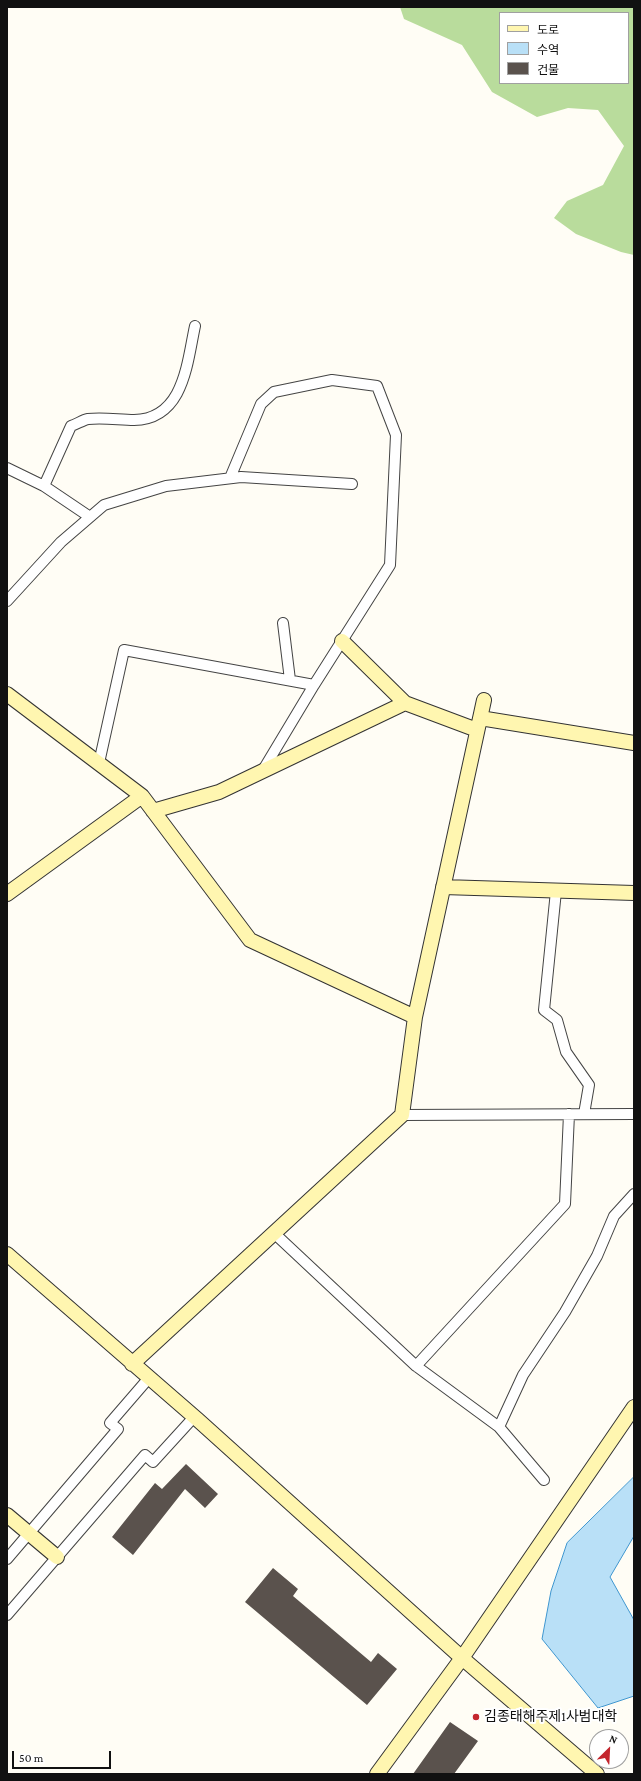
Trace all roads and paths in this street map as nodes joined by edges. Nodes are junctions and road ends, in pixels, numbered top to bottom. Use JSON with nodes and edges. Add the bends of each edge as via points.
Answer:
{"nodes":[{"id":1,"x":195,"y":326,"type":"dead end"},
{"id":2,"x":7,"y":468,"type":"edge"},
{"id":3,"x":230,"y":478,"type":"junction"},
{"id":4,"x":352,"y":484,"type":"dead end"},
{"id":5,"x":44,"y":486,"type":"junction"},
{"id":6,"x":90,"y":517,"type":"junction"},
{"id":7,"x":7,"y":601,"type":"edge"},
{"id":8,"x":283,"y":623,"type":"dead end"},
{"id":9,"x":342,"y":641,"type":"junction"},
{"id":10,"x":290,"y":680,"type":"junction"},
{"id":11,"x":314,"y":685,"type":"junction"},
{"id":12,"x":7,"y":694,"type":"edge"},
{"id":13,"x":484,"y":700,"type":"dead end"},
{"id":14,"x":405,"y":703,"type":"junction"},
{"id":15,"x":478,"y":724,"type":"junction"},
{"id":16,"x":634,"y":744,"type":"edge"},
{"id":17,"x":99,"y":764,"type":"junction"},
{"id":18,"x":263,"y":770,"type":"junction"},
{"id":19,"x":142,"y":796,"type":"junction"},
{"id":20,"x":153,"y":811,"type":"junction"},
{"id":21,"x":443,"y":887,"type":"junction"},
{"id":22,"x":556,"y":891,"type":"junction"},
{"id":23,"x":7,"y":894,"type":"edge"},
{"id":24,"x":634,"y":894,"type":"edge"},
{"id":25,"x":415,"y":1017,"type":"junction"},
{"id":26,"x":569,"y":1114,"type":"junction"},
{"id":27,"x":584,"y":1114,"type":"junction"},
{"id":28,"x":634,"y":1114,"type":"edge"},
{"id":29,"x":402,"y":1115,"type":"junction"},
{"id":30,"x":634,"y":1194,"type":"edge"},
{"id":31,"x":274,"y":1233,"type":"junction"},
{"id":32,"x":7,"y":1254,"type":"edge"},
{"id":33,"x":132,"y":1364,"type":"junction"},
{"id":34,"x":416,"y":1366,"type":"junction"},
{"id":35,"x":148,"y":1378,"type":"junction"},
{"id":36,"x":634,"y":1407,"type":"edge"},
{"id":37,"x":194,"y":1417,"type":"junction"},
{"id":38,"x":499,"y":1427,"type":"junction"},
{"id":39,"x":544,"y":1480,"type":"dead end"},
{"id":40,"x":7,"y":1515,"type":"edge"},
{"id":41,"x":30,"y":1533,"type":"junction"},
{"id":42,"x":57,"y":1557,"type":"junction"},
{"id":43,"x":7,"y":1559,"type":"edge"},
{"id":44,"x":7,"y":1614,"type":"edge"},
{"id":45,"x":462,"y":1658,"type":"junction"},
{"id":46,"x":376,"y":1774,"type":"edge"},
{"id":47,"x":597,"y":1774,"type":"edge"}],
"edges":[{"from":1,"to":5,"type":"street","via":[[183,381],[175,399],[159,413],[137,420],[88,419],[71,426]]},
{"from":2,"to":5,"type":"street"},
{"from":3,"to":4,"type":"street"},
{"from":3,"to":6,"type":"street","via":[[166,486],[104,505]]},
{"from":3,"to":9,"type":"street","via":[[261,404],[274,392],[332,380],[377,386],[396,435],[390,565]]},
{"from":5,"to":6,"type":"street"},
{"from":6,"to":7,"type":"street","via":[[61,542]]},
{"from":8,"to":10,"type":"street"},
{"from":9,"to":11,"type":"street"},
{"from":9,"to":14,"type":"street"},
{"from":10,"to":11,"type":"street"},
{"from":10,"to":17,"type":"street","via":[[124,650]]},
{"from":11,"to":18,"type":"street"},
{"from":12,"to":17,"type":"street"},
{"from":13,"to":15,"type":"street"},
{"from":14,"to":15,"type":"street"},
{"from":14,"to":18,"type":"street"},
{"from":15,"to":16,"type":"street"},
{"from":15,"to":21,"type":"street"},
{"from":17,"to":19,"type":"street"},
{"from":18,"to":20,"type":"street","via":[[219,792]]},
{"from":19,"to":20,"type":"street"},
{"from":19,"to":23,"type":"street"},
{"from":20,"to":25,"type":"street","via":[[250,940]]},
{"from":21,"to":22,"type":"street"},
{"from":21,"to":25,"type":"street"},
{"from":22,"to":24,"type":"street"},
{"from":22,"to":27,"type":"street","via":[[544,1010],[557,1020],[566,1052],[589,1085]]},
{"from":25,"to":29,"type":"street"},
{"from":26,"to":27,"type":"street"},
{"from":26,"to":29,"type":"street"},
{"from":26,"to":34,"type":"street","via":[[566,1204]]},
{"from":27,"to":28,"type":"street"},
{"from":29,"to":31,"type":"street"},
{"from":30,"to":38,"type":"street","via":[[614,1216],[597,1256],[565,1312],[523,1375]]},
{"from":31,"to":33,"type":"street"},
{"from":31,"to":34,"type":"street"},
{"from":32,"to":33,"type":"street"},
{"from":33,"to":35,"type":"street"},
{"from":34,"to":38,"type":"street"},
{"from":35,"to":37,"type":"street"},
{"from":35,"to":41,"type":"street","via":[[110,1423],[118,1429]]},
{"from":36,"to":45,"type":"street"},
{"from":37,"to":42,"type":"street","via":[[153,1462],[145,1455]]},
{"from":37,"to":45,"type":"street"},
{"from":38,"to":39,"type":"street"},
{"from":40,"to":41,"type":"street"},
{"from":41,"to":42,"type":"street"},
{"from":41,"to":43,"type":"street"},
{"from":42,"to":44,"type":"street"},
{"from":45,"to":46,"type":"street"},
{"from":45,"to":47,"type":"street"}]}
